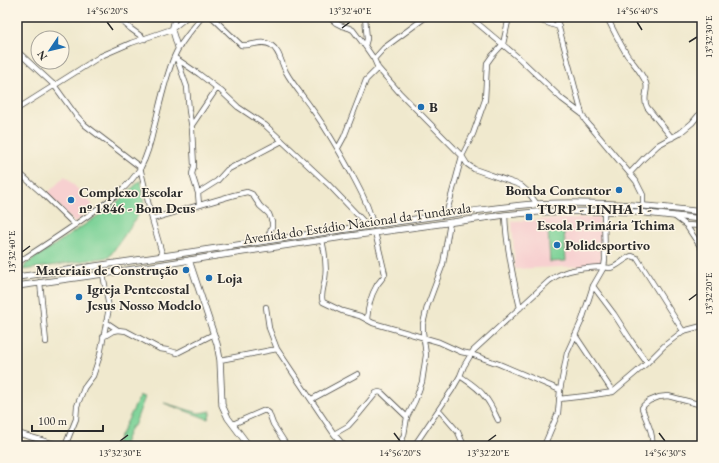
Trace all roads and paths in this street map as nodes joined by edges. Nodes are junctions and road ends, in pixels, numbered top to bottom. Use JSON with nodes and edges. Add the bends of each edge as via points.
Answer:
{"nodes":[{"id":1,"x":117,"y":17,"type":"edge"},
{"id":2,"x":175,"y":17,"type":"edge"},
{"id":3,"x":187,"y":17,"type":"edge"},
{"id":4,"x":202,"y":17,"type":"edge"},
{"id":5,"x":212,"y":17,"type":"edge"},
{"id":6,"x":329,"y":17,"type":"edge"},
{"id":7,"x":365,"y":17,"type":"edge"},
{"id":8,"x":426,"y":17,"type":"edge"},
{"id":9,"x":470,"y":17,"type":"edge"},
{"id":10,"x":509,"y":17,"type":"edge"},
{"id":11,"x":530,"y":17,"type":"edge"},
{"id":12,"x":564,"y":17,"type":"edge"},
{"id":13,"x":606,"y":17,"type":"edge"},
{"id":14,"x":556,"y":19,"type":"edge"},
{"id":15,"x":559,"y":27,"type":"junction"},
{"id":16,"x":172,"y":29,"type":"junction"},
{"id":17,"x":145,"y":39,"type":"junction"},
{"id":18,"x":503,"y":44,"type":"junction"},
{"id":19,"x":365,"y":46,"type":"junction"},
{"id":20,"x":178,"y":49,"type":"junction"},
{"id":21,"x":17,"y":51,"type":"edge"},
{"id":22,"x":175,"y":58,"type":"junction"},
{"id":23,"x":374,"y":59,"type":"junction"},
{"id":24,"x":378,"y":68,"type":"junction"},
{"id":25,"x":54,"y":85,"type":"junction"},
{"id":26,"x":217,"y":88,"type":"junction"},
{"id":27,"x":17,"y":109,"type":"edge"},
{"id":28,"x":702,"y":111,"type":"edge"},
{"id":29,"x":582,"y":114,"type":"junction"},
{"id":30,"x":192,"y":125,"type":"junction"},
{"id":31,"x":672,"y":138,"type":"junction"},
{"id":32,"x":282,"y":141,"type":"junction"},
{"id":33,"x":338,"y":148,"type":"junction"},
{"id":34,"x":462,"y":156,"type":"junction"},
{"id":35,"x":140,"y":167,"type":"junction"},
{"id":36,"x":17,"y":171,"type":"edge"},
{"id":37,"x":630,"y":173,"type":"junction"},
{"id":38,"x":198,"y":193,"type":"junction"},
{"id":39,"x":536,"y":204,"type":"junction"},
{"id":40,"x":199,"y":205,"type":"junction"},
{"id":41,"x":644,"y":206,"type":"junction"},
{"id":42,"x":604,"y":211,"type":"junction"},
{"id":43,"x":702,"y":212,"type":"edge"},
{"id":44,"x":446,"y":214,"type":"junction"},
{"id":45,"x":505,"y":215,"type":"junction"},
{"id":46,"x":674,"y":216,"type":"junction"},
{"id":47,"x":152,"y":219,"type":"junction"},
{"id":48,"x":702,"y":219,"type":"edge"},
{"id":49,"x":450,"y":222,"type":"junction"},
{"id":50,"x":75,"y":225,"type":"junction"},
{"id":51,"x":686,"y":225,"type":"junction"},
{"id":52,"x":371,"y":226,"type":"junction"},
{"id":53,"x":702,"y":226,"type":"edge"},
{"id":54,"x":375,"y":232,"type":"junction"},
{"id":55,"x":322,"y":240,"type":"junction"},
{"id":56,"x":266,"y":241,"type":"junction"},
{"id":57,"x":702,"y":249,"type":"edge"},
{"id":58,"x":163,"y":257,"type":"junction"},
{"id":59,"x":189,"y":260,"type":"junction"},
{"id":60,"x":17,"y":263,"type":"edge"},
{"id":61,"x":604,"y":267,"type":"junction"},
{"id":62,"x":103,"y":274,"type":"junction"},
{"id":63,"x":17,"y":277,"type":"edge"},
{"id":64,"x":40,"y":282,"type":"junction"},
{"id":65,"x":17,"y":286,"type":"edge"},
{"id":66,"x":593,"y":286,"type":"junction"},
{"id":67,"x":266,"y":307,"type":"dead end"},
{"id":68,"x":520,"y":308,"type":"junction"},
{"id":69,"x":367,"y":319,"type":"junction"},
{"id":70,"x":106,"y":322,"type":"junction"},
{"id":71,"x":702,"y":326,"type":"edge"},
{"id":72,"x":118,"y":330,"type":"junction"},
{"id":73,"x":683,"y":331,"type":"junction"},
{"id":74,"x":214,"y":334,"type":"junction"},
{"id":75,"x":575,"y":335,"type":"junction"},
{"id":76,"x":103,"y":337,"type":"junction"},
{"id":77,"x":424,"y":338,"type":"junction"},
{"id":78,"x":46,"y":342,"type":"dead end"},
{"id":79,"x":277,"y":349,"type":"junction"},
{"id":80,"x":471,"y":354,"type":"junction"},
{"id":81,"x":220,"y":360,"type":"junction"},
{"id":82,"x":647,"y":363,"type":"junction"},
{"id":83,"x":358,"y":374,"type":"dead end"},
{"id":84,"x":460,"y":376,"type":"junction"},
{"id":85,"x":560,"y":390,"type":"junction"},
{"id":86,"x":613,"y":392,"type":"junction"},
{"id":87,"x":312,"y":399,"type":"junction"},
{"id":88,"x":559,"y":399,"type":"junction"},
{"id":89,"x":702,"y":405,"type":"edge"},
{"id":90,"x":439,"y":410,"type":"junction"},
{"id":91,"x":407,"y":417,"type":"junction"},
{"id":92,"x":498,"y":420,"type":"dead end"},
{"id":93,"x":233,"y":424,"type":"junction"},
{"id":94,"x":17,"y":433,"type":"edge"},
{"id":95,"x":334,"y":434,"type":"junction"},
{"id":96,"x":339,"y":440,"type":"junction"},
{"id":97,"x":61,"y":446,"type":"edge"},
{"id":98,"x":65,"y":446,"type":"edge"},
{"id":99,"x":249,"y":446,"type":"edge"},
{"id":100,"x":287,"y":446,"type":"edge"},
{"id":101,"x":334,"y":446,"type":"edge"},
{"id":102,"x":344,"y":446,"type":"edge"},
{"id":103,"x":399,"y":446,"type":"edge"},
{"id":104,"x":414,"y":446,"type":"edge"},
{"id":105,"x":464,"y":446,"type":"edge"},
{"id":106,"x":544,"y":446,"type":"edge"},
{"id":107,"x":652,"y":446,"type":"edge"}],
"edges":[{"from":1,"to":17,"type":"street"},
{"from":2,"to":16,"type":"street"},
{"from":3,"to":16,"type":"street"},
{"from":4,"to":20,"type":"street"},
{"from":5,"to":33,"type":"street","via":[[241,45],[271,44],[280,55],[285,71]]},
{"from":6,"to":19,"type":"street","via":[[353,30]]},
{"from":7,"to":19,"type":"street"},
{"from":8,"to":23,"type":"street","via":[[384,48]]},
{"from":9,"to":18,"type":"street"},
{"from":10,"to":18,"type":"street"},
{"from":11,"to":15,"type":"street"},
{"from":12,"to":14,"type":"street"},
{"from":13,"to":31,"type":"street","via":[[646,84],[647,107]]},
{"from":14,"to":15,"type":"street"},
{"from":15,"to":29,"type":"street"},
{"from":16,"to":17,"type":"street"},
{"from":16,"to":20,"type":"street"},
{"from":17,"to":25,"type":"street","via":[[101,56]]},
{"from":18,"to":29,"type":"street","via":[[562,99]]},
{"from":18,"to":34,"type":"street","via":[[487,63],[485,100]]},
{"from":19,"to":23,"type":"street"},
{"from":20,"to":22,"type":"street"},
{"from":21,"to":25,"type":"street"},
{"from":22,"to":26,"type":"street"},
{"from":22,"to":30,"type":"street","via":[[187,87]]},
{"from":22,"to":35,"type":"street","via":[[168,74],[148,152]]},
{"from":23,"to":24,"type":"street"},
{"from":24,"to":33,"type":"street","via":[[366,80]]},
{"from":24,"to":34,"type":"street"},
{"from":25,"to":27,"type":"street"},
{"from":25,"to":35,"type":"street","via":[[85,125]]},
{"from":26,"to":30,"type":"street"},
{"from":26,"to":32,"type":"street"},
{"from":28,"to":31,"type":"street","via":[[692,123]]},
{"from":29,"to":37,"type":"street"},
{"from":30,"to":38,"type":"street","via":[[192,174]]},
{"from":31,"to":37,"type":"street","via":[[658,145]]},
{"from":32,"to":38,"type":"street","via":[[227,170],[217,181]]},
{"from":32,"to":52,"type":"street"},
{"from":33,"to":52,"type":"street","via":[[366,201],[371,213]]},
{"from":34,"to":39,"type":"street","via":[[474,169],[520,185]]},
{"from":34,"to":44,"type":"street"},
{"from":35,"to":47,"type":"street"},
{"from":35,"to":50,"type":"street","via":[[121,191]]},
{"from":36,"to":50,"type":"street"},
{"from":37,"to":41,"type":"street","via":[[640,188]]},
{"from":38,"to":40,"type":"street"},
{"from":39,"to":41,"type":"street","name":"Avenida do Estádio Nacional da Tundavala"},
{"from":39,"to":44,"type":"street","name":"Avenida do Estádio Nacional da Tundavala"},
{"from":40,"to":47,"type":"street"},
{"from":40,"to":56,"type":"street","via":[[248,192],[252,194],[269,214],[272,222]]},
{"from":41,"to":43,"type":"street","name":"Avenida do Estádio Nacional da Tundavala"},
{"from":42,"to":45,"type":"street","name":"Avenida do Estádio Nacional da Tundavala"},
{"from":42,"to":46,"type":"street","name":"Avenida do Estádio Nacional da Tundavala"},
{"from":42,"to":61,"type":"street"},
{"from":44,"to":52,"type":"street","name":"Avenida do Estádio Nacional da Tundavala"},
{"from":45,"to":49,"type":"street","name":"Avenida do Estádio Nacional da Tundavala"},
{"from":45,"to":68,"type":"street","via":[[505,231]]},
{"from":46,"to":48,"type":"street","name":"Avenida do Estádio Nacional da Tundavala"},
{"from":46,"to":51,"type":"street"},
{"from":47,"to":58,"type":"street"},
{"from":49,"to":54,"type":"street","name":"Avenida do Estádio Nacional da Tundavala"},
{"from":49,"to":77,"type":"street","via":[[443,264],[425,313]]},
{"from":50,"to":60,"type":"street"},
{"from":51,"to":53,"type":"street"},
{"from":51,"to":57,"type":"street"},
{"from":52,"to":56,"type":"street","name":"Avenida do Estádio Nacional da Tundavala"},
{"from":54,"to":55,"type":"street","name":"Avenida do Estádio Nacional da Tundavala"},
{"from":54,"to":69,"type":"street","via":[[385,274],[372,294]]},
{"from":55,"to":59,"type":"street","name":"Avenida do Estádio Nacional da Tundavala"},
{"from":55,"to":69,"type":"street","via":[[326,267],[322,300],[342,311]]},
{"from":56,"to":58,"type":"street","name":"Avenida do Estádio Nacional da Tundavala"},
{"from":58,"to":63,"type":"street","name":"Avenida do Estádio Nacional da Tundavala"},
{"from":59,"to":62,"type":"street","name":"Avenida do Estádio Nacional da Tundavala"},
{"from":59,"to":74,"type":"street"},
{"from":61,"to":66,"type":"street"},
{"from":61,"to":68,"type":"street","via":[[575,269],[563,273],[549,281]]},
{"from":61,"to":73,"type":"street","via":[[618,265],[627,257],[637,258]]},
{"from":62,"to":64,"type":"street","name":"Avenida do Estádio Nacional da Tundavala"},
{"from":62,"to":70,"type":"street","via":[[108,302]]},
{"from":64,"to":65,"type":"street","name":"Avenida do Estádio Nacional da Tundavala"},
{"from":64,"to":78,"type":"street"},
{"from":66,"to":75,"type":"street"},
{"from":66,"to":82,"type":"street"},
{"from":67,"to":79,"type":"street","via":[[269,328]]},
{"from":68,"to":80,"type":"street"},
{"from":69,"to":77,"type":"street"},
{"from":70,"to":72,"type":"street"},
{"from":70,"to":76,"type":"street"},
{"from":71,"to":73,"type":"street"},
{"from":72,"to":74,"type":"street","via":[[126,331],[160,350],[174,353]]},
{"from":72,"to":76,"type":"street"},
{"from":73,"to":82,"type":"street"},
{"from":74,"to":81,"type":"street"},
{"from":75,"to":85,"type":"street","via":[[567,353]]},
{"from":75,"to":86,"type":"street"},
{"from":76,"to":98,"type":"street","via":[[93,376],[84,388],[77,406],[76,419]]},
{"from":77,"to":80,"type":"street"},
{"from":77,"to":91,"type":"street","via":[[426,354],[422,382]]},
{"from":79,"to":81,"type":"street"},
{"from":79,"to":87,"type":"street"},
{"from":80,"to":84,"type":"street"},
{"from":80,"to":85,"type":"street"},
{"from":81,"to":93,"type":"street","via":[[222,405]]},
{"from":82,"to":86,"type":"street"},
{"from":83,"to":87,"type":"street"},
{"from":84,"to":90,"type":"street"},
{"from":84,"to":92,"type":"street","via":[[484,396]]},
{"from":85,"to":88,"type":"street"},
{"from":86,"to":88,"type":"street"},
{"from":87,"to":95,"type":"street"},
{"from":88,"to":106,"type":"street","via":[[558,413]]},
{"from":89,"to":107,"type":"street","via":[[668,396],[659,397],[644,405],[642,408],[651,431]]},
{"from":90,"to":104,"type":"street"},
{"from":90,"to":105,"type":"street","via":[[458,432]]},
{"from":91,"to":95,"type":"street","via":[[379,392],[348,426]]},
{"from":91,"to":103,"type":"street"},
{"from":93,"to":99,"type":"street"},
{"from":93,"to":100,"type":"street","via":[[265,410]]},
{"from":94,"to":97,"type":"street"},
{"from":95,"to":96,"type":"street"},
{"from":96,"to":101,"type":"street"},
{"from":96,"to":102,"type":"street"}]}
